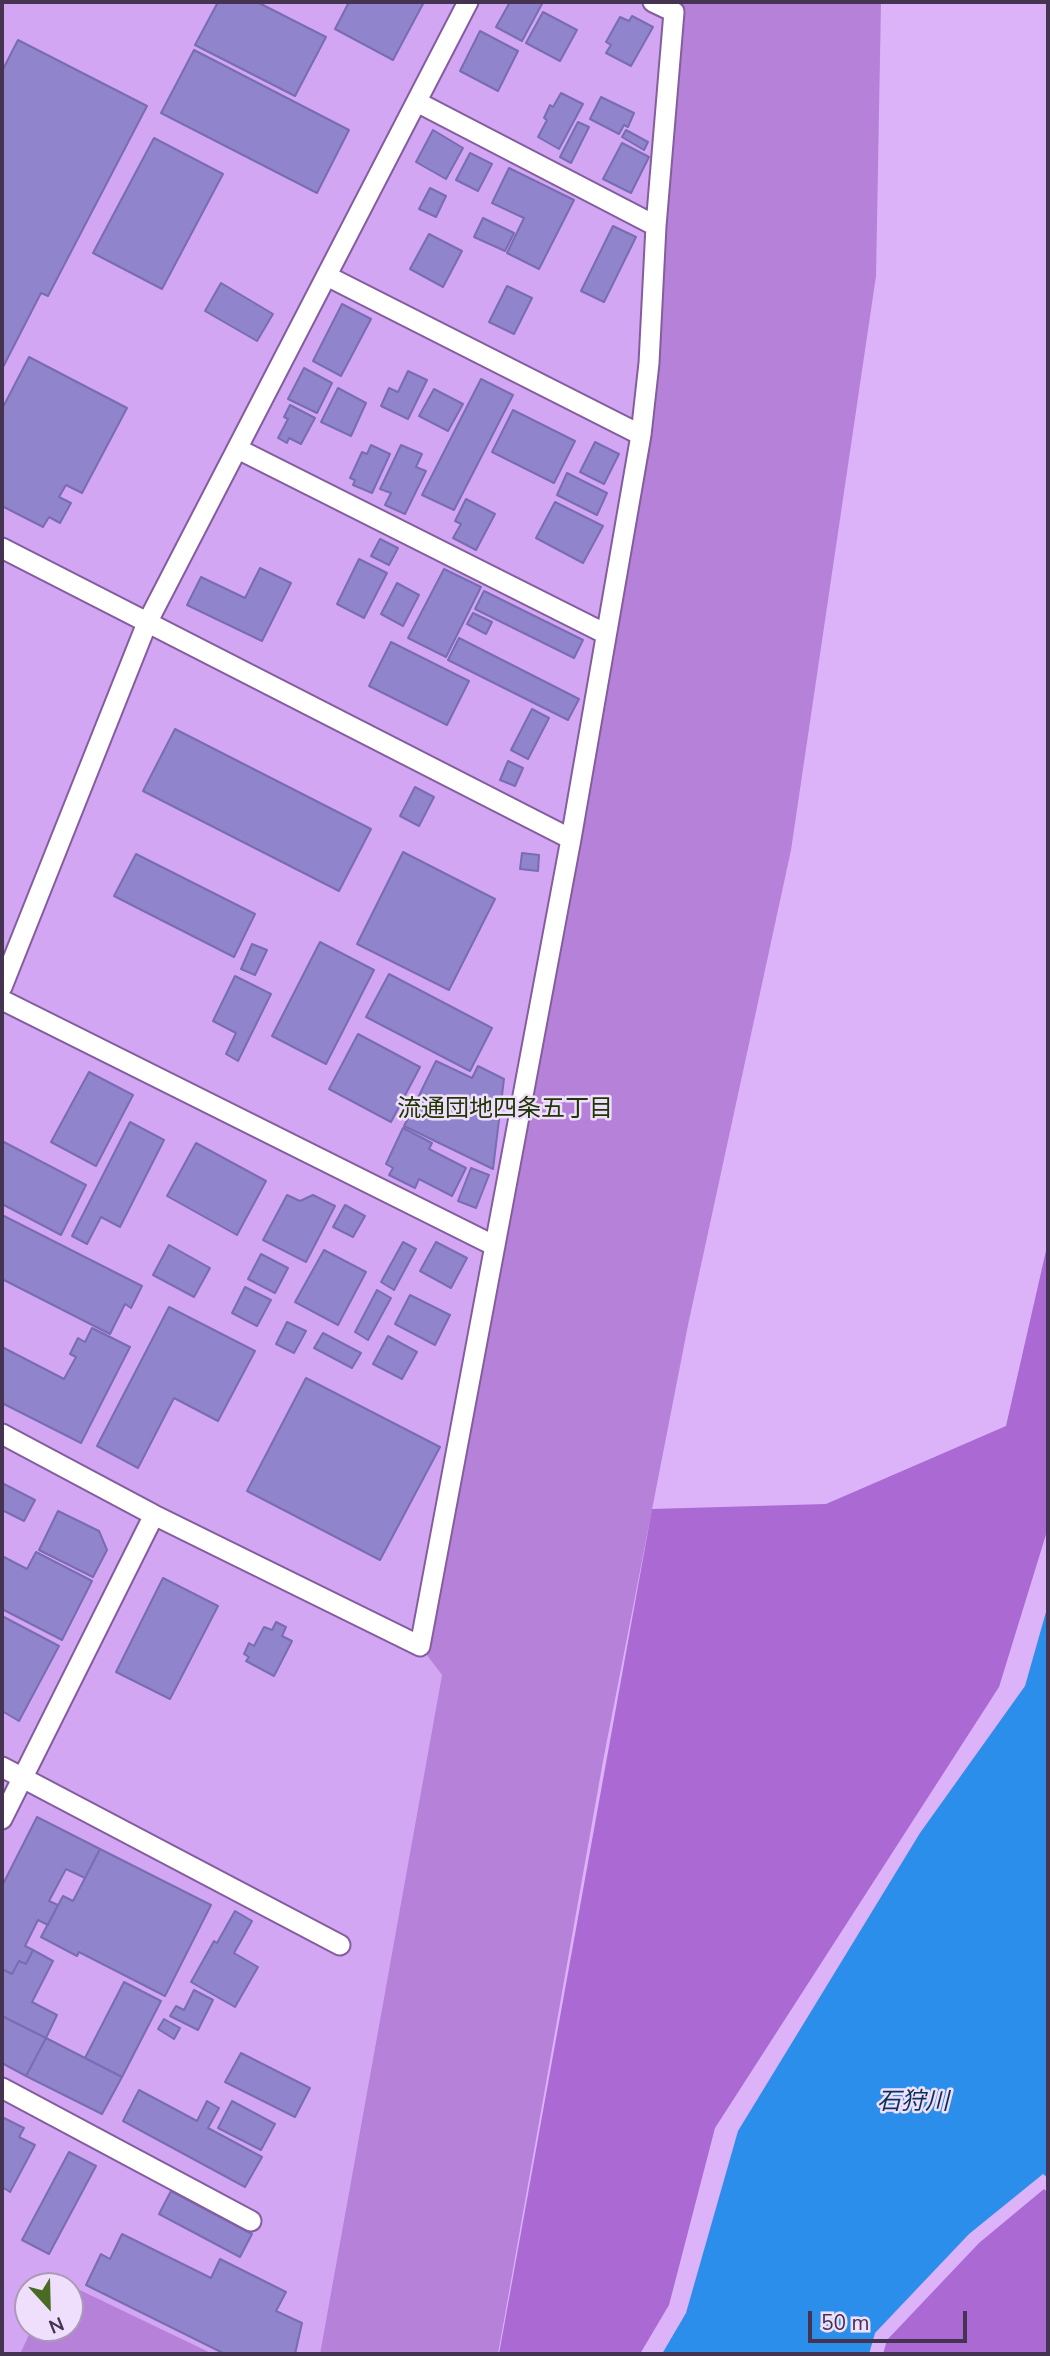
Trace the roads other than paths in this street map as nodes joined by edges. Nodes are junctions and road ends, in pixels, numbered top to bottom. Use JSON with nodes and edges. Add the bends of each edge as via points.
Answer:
{"nodes":[{"id":1,"x":468,"y":2,"type":"edge"},
{"id":2,"x":653,"y":2,"type":"edge"},
{"id":3,"x":417,"y":102,"type":"junction"},
{"id":4,"x":656,"y":226,"type":"junction"},
{"id":5,"x":327,"y":276,"type":"junction"},
{"id":6,"x":641,"y":435,"type":"junction"},
{"id":7,"x":238,"y":449,"type":"junction"},
{"id":8,"x":2,"y":548,"type":"edge"},
{"id":9,"x":147,"y":623,"type":"junction"},
{"id":10,"x":606,"y":634,"type":"junction"},
{"id":11,"x":571,"y":839,"type":"junction"},
{"id":12,"x":2,"y":987,"type":"edge"},
{"id":13,"x":2,"y":1000,"type":"edge"},
{"id":14,"x":495,"y":1245,"type":"junction"},
{"id":15,"x":2,"y":1434,"type":"edge"},
{"id":16,"x":154,"y":1515,"type":"junction"},
{"id":17,"x":2,"y":1767,"type":"edge"},
{"id":18,"x":23,"y":1778,"type":"junction"},
{"id":19,"x":2,"y":1819,"type":"edge"},
{"id":20,"x":340,"y":1944,"type":"dead end"},
{"id":21,"x":2,"y":2088,"type":"edge"},
{"id":22,"x":251,"y":2221,"type":"dead end"}],
"edges":[{"from":1,"to":3,"type":"street"},
{"from":2,"to":4,"type":"street","via":[[674,12]]},
{"from":3,"to":4,"type":"street"},
{"from":3,"to":5,"type":"street"},
{"from":4,"to":6,"type":"street"},
{"from":5,"to":6,"type":"street"},
{"from":5,"to":7,"type":"street"},
{"from":6,"to":10,"type":"street"},
{"from":7,"to":9,"type":"street"},
{"from":7,"to":10,"type":"street"},
{"from":8,"to":9,"type":"street"},
{"from":9,"to":11,"type":"street"},
{"from":9,"to":12,"type":"street"},
{"from":10,"to":11,"type":"street"},
{"from":11,"to":14,"type":"street"},
{"from":13,"to":14,"type":"street"},
{"from":14,"to":16,"type":"street","via":[[420,1646]]},
{"from":15,"to":16,"type":"street"},
{"from":16,"to":18,"type":"street"},
{"from":17,"to":18,"type":"street"},
{"from":18,"to":19,"type":"street"},
{"from":18,"to":20,"type":"street"},
{"from":21,"to":22,"type":"street"}]}
